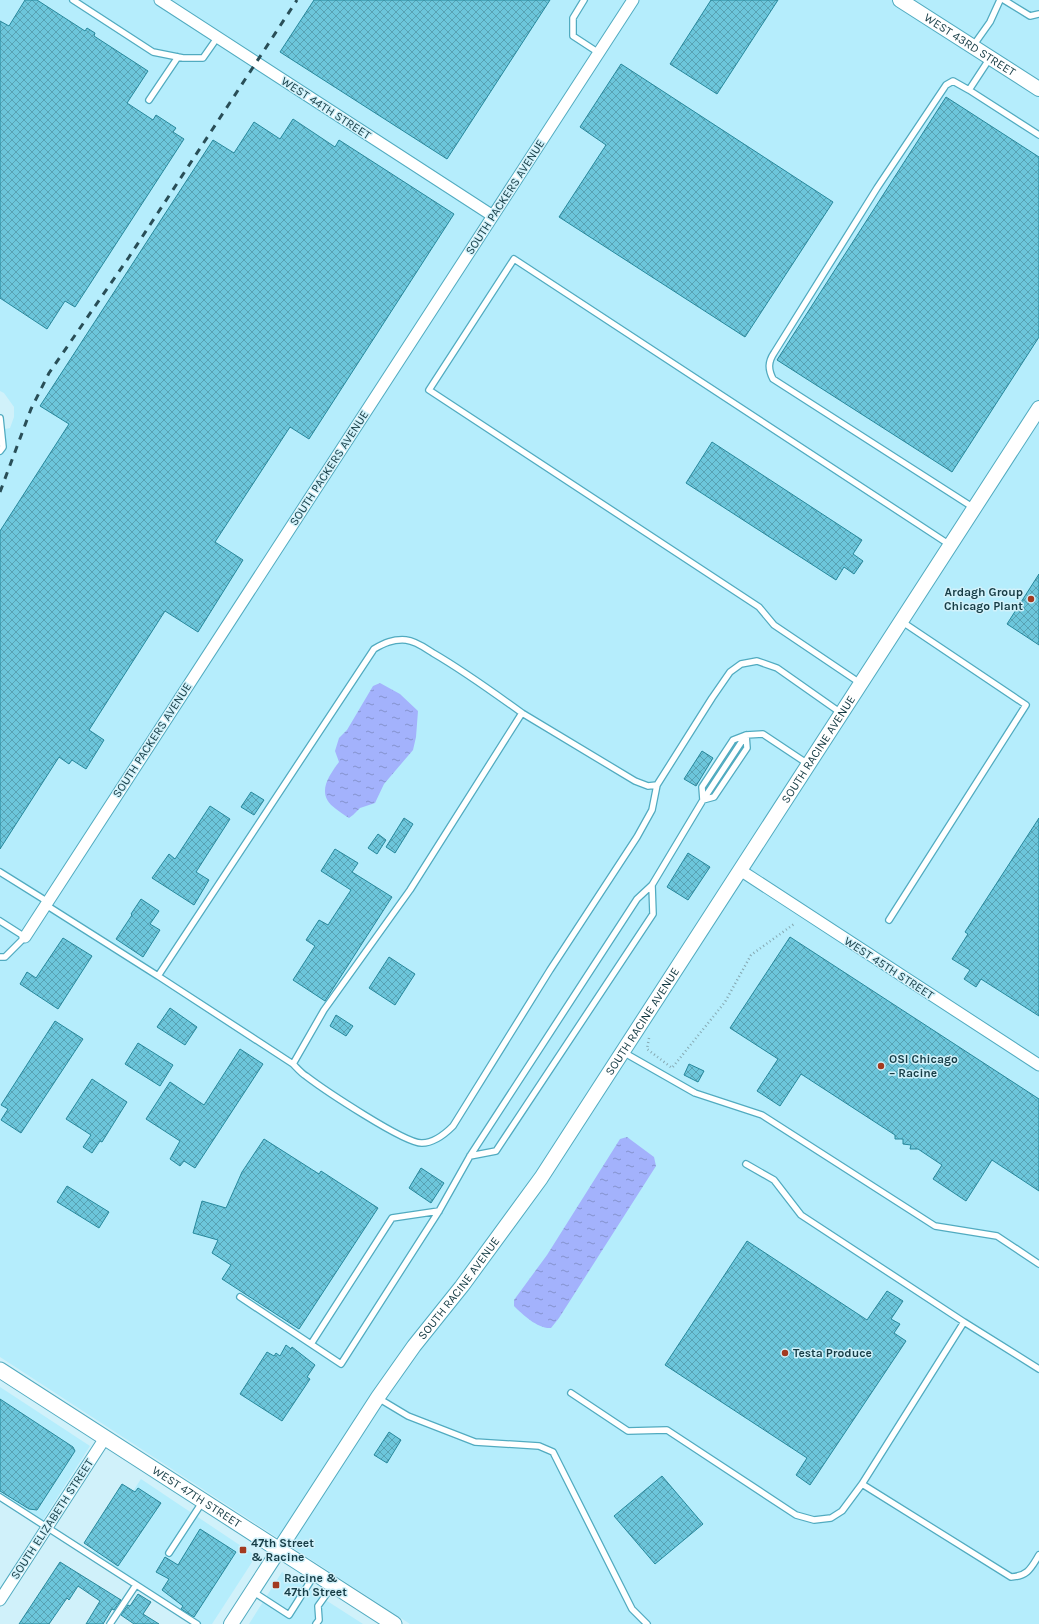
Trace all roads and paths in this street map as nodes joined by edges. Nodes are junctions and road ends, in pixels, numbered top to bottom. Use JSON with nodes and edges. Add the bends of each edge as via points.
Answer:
{"nodes":[{"id":1,"x":73,"y":0,"type":"edge"},
{"id":2,"x":160,"y":0,"type":"edge"},
{"id":3,"x":584,"y":0,"type":"edge"},
{"id":4,"x":633,"y":0,"type":"edge"},
{"id":5,"x":900,"y":0,"type":"edge"},
{"id":6,"x":1000,"y":0,"type":"edge"},
{"id":7,"x":1004,"y":0,"type":"edge"},
{"id":8,"x":1039,"y":14,"type":"edge"},
{"id":9,"x":217,"y":38,"type":"junction"},
{"id":10,"x":972,"y":46,"type":"junction"},
{"id":11,"x":599,"y":53,"type":"junction"},
{"id":12,"x":178,"y":57,"type":"junction"},
{"id":13,"x":990,"y":58,"type":"junction"},
{"id":14,"x":1039,"y":89,"type":"edge"},
{"id":15,"x":969,"y":90,"type":"junction"},
{"id":16,"x":149,"y":100,"type":"dead end"},
{"id":17,"x":1039,"y":135,"type":"edge"},
{"id":18,"x":492,"y":216,"type":"junction"},
{"id":19,"x":1039,"y":408,"type":"edge"},
{"id":20,"x":0,"y":418,"type":"edge"},
{"id":21,"x":0,"y":451,"type":"edge"},
{"id":22,"x":974,"y":508,"type":"junction"},
{"id":23,"x":950,"y":545,"type":"junction"},
{"id":24,"x":901,"y":621,"type":"junction"},
{"id":25,"x":861,"y":683,"type":"junction"},
{"id":26,"x":522,"y":713,"type":"junction"},
{"id":27,"x":841,"y":713,"type":"junction"},
{"id":28,"x":746,"y":736,"type":"junction"},
{"id":29,"x":808,"y":764,"type":"junction"},
{"id":30,"x":657,"y":785,"type":"junction"},
{"id":31,"x":703,"y":800,"type":"junction"},
{"id":32,"x":740,"y":870,"type":"junction"},
{"id":33,"x":0,"y":872,"type":"edge"},
{"id":34,"x":652,"y":885,"type":"junction"},
{"id":35,"x":47,"y":903,"type":"junction"},
{"id":36,"x":889,"y":920,"type":"dead end"},
{"id":37,"x":0,"y":921,"type":"edge"},
{"id":38,"x":794,"y":924,"type":"dead end"},
{"id":39,"x":25,"y":937,"type":"junction"},
{"id":40,"x":0,"y":958,"type":"edge"},
{"id":41,"x":158,"y":976,"type":"junction"},
{"id":42,"x":649,"y":1038,"type":"dead end"},
{"id":43,"x":622,"y":1052,"type":"junction"},
{"id":44,"x":293,"y":1064,"type":"junction"},
{"id":45,"x":1039,"y":1065,"type":"edge"},
{"id":46,"x":470,"y":1156,"type":"junction"},
{"id":47,"x":746,"y":1164,"type":"dead end"},
{"id":48,"x":440,"y":1211,"type":"junction"},
{"id":49,"x":1039,"y":1264,"type":"edge"},
{"id":50,"x":240,"y":1296,"type":"dead end"},
{"id":51,"x":964,"y":1322,"type":"junction"},
{"id":52,"x":311,"y":1344,"type":"junction"},
{"id":53,"x":1039,"y":1369,"type":"edge"},
{"id":54,"x":0,"y":1370,"type":"edge"},
{"id":55,"x":571,"y":1393,"type":"dead end"},
{"id":56,"x":378,"y":1398,"type":"junction"},
{"id":57,"x":105,"y":1438,"type":"junction"},
{"id":58,"x":862,"y":1484,"type":"junction"},
{"id":59,"x":0,"y":1497,"type":"edge"},
{"id":60,"x":203,"y":1501,"type":"junction"},
{"id":61,"x":47,"y":1527,"type":"junction"},
{"id":62,"x":279,"y":1550,"type":"junction"},
{"id":63,"x":169,"y":1553,"type":"dead end"},
{"id":64,"x":1039,"y":1555,"type":"edge"},
{"id":65,"x":316,"y":1574,"type":"junction"},
{"id":66,"x":136,"y":1585,"type":"junction"},
{"id":67,"x":333,"y":1585,"type":"junction"},
{"id":68,"x":252,"y":1591,"type":"junction"},
{"id":69,"x":0,"y":1600,"type":"edge"},
{"id":70,"x":110,"y":1624,"type":"edge"},
{"id":71,"x":197,"y":1624,"type":"edge"},
{"id":72,"x":231,"y":1624,"type":"edge"},
{"id":73,"x":316,"y":1624,"type":"edge"},
{"id":74,"x":394,"y":1624,"type":"edge"},
{"id":75,"x":646,"y":1624,"type":"edge"}],
"edges":[{"from":1,"to":12,"type":"lane","via":[[153,52]]},
{"from":2,"to":9,"type":"street","name":"WEST 44TH STREET"},
{"from":3,"to":11,"type":"lane","via":[[573,18],[573,36]]},
{"from":4,"to":11,"type":"street","name":"SOUTH PACKERS AVENUE"},
{"from":5,"to":10,"type":"street","name":"WEST 43RD STREET"},
{"from":6,"to":10,"type":"lane","via":[[990,22]]},
{"from":7,"to":8,"type":"lane","via":[[1030,16]]},
{"from":9,"to":12,"type":"lane","via":[[203,58]]},
{"from":9,"to":18,"type":"street","name":"WEST 44TH STREET"},
{"from":10,"to":13,"type":"street","name":"WEST 43RD STREET"},
{"from":11,"to":18,"type":"street","name":"SOUTH PACKERS AVENUE"},
{"from":12,"to":16,"type":"lane"},
{"from":13,"to":14,"type":"street","name":"WEST 43RD STREET"},
{"from":13,"to":15,"type":"lane"},
{"from":15,"to":17,"type":"lane"},
{"from":15,"to":22,"type":"lane","via":[[953,81],[946,85],[877,188],[770,359],[769,370],[773,379]]},
{"from":18,"to":35,"type":"street","name":"SOUTH PACKERS AVENUE"},
{"from":19,"to":22,"type":"street","name":"SOUTH RACINE AVENUE"},
{"from":20,"to":21,"type":"lane","via":[[3,447]]},
{"from":22,"to":23,"type":"street","name":"SOUTH RACINE AVENUE"},
{"from":23,"to":24,"type":"street","name":"SOUTH RACINE AVENUE"},
{"from":23,"to":25,"type":"lane","via":[[514,259],[429,390],[759,608],[774,625]]},
{"from":24,"to":25,"type":"street","name":"SOUTH RACINE AVENUE"},
{"from":24,"to":36,"type":"lane","via":[[1026,705]]},
{"from":25,"to":27,"type":"street","name":"SOUTH RACINE AVENUE"},
{"from":26,"to":30,"type":"lane","via":[[635,782],[648,786]]},
{"from":26,"to":41,"type":"lane","via":[[417,643],[407,640],[385,642],[374,650]]},
{"from":26,"to":44,"type":"lane","via":[[410,890],[324,1010]]},
{"from":27,"to":29,"type":"street","name":"SOUTH RACINE AVENUE"},
{"from":27,"to":30,"type":"lane","via":[[776,668],[757,661],[741,664],[730,672]]},
{"from":28,"to":29,"type":"lane","via":[[763,734]]},
{"from":28,"to":31,"type":"lane","via":[[747,748],[714,797]]},
{"from":28,"to":31,"type":"lane","via":[[733,740],[702,787]]},
{"from":29,"to":32,"type":"street","name":"SOUTH RACINE AVENUE"},
{"from":30,"to":44,"type":"lane","via":[[652,810],[637,837],[453,1126],[443,1135],[422,1143],[409,1141],[312,1080]]},
{"from":31,"to":34,"type":"lane"},
{"from":32,"to":43,"type":"street","name":"SOUTH RACINE AVENUE"},
{"from":32,"to":45,"type":"street","name":"WEST 45TH STREET"},
{"from":33,"to":35,"type":"lane"},
{"from":34,"to":46,"type":"lane","via":[[637,899]]},
{"from":34,"to":46,"type":"lane","via":[[653,914],[496,1151]]},
{"from":35,"to":39,"type":"street","name":"SOUTH PACKERS AVENUE"},
{"from":35,"to":41,"type":"lane"},
{"from":37,"to":39,"type":"lane"},
{"from":38,"to":42,"type":"path","via":[[751,955],[725,1002],[672,1068],[646,1049]]},
{"from":39,"to":40,"type":"lane","via":[[5,957]]},
{"from":41,"to":44,"type":"lane"},
{"from":43,"to":49,"type":"lane","via":[[694,1093],[762,1115],[935,1226],[997,1236]]},
{"from":43,"to":56,"type":"street","name":"SOUTH RACINE AVENUE","via":[[542,1178],[414,1346]]},
{"from":46,"to":48,"type":"lane"},
{"from":47,"to":51,"type":"lane","via":[[774,1180],[801,1215]]},
{"from":48,"to":52,"type":"lane","via":[[392,1218]]},
{"from":48,"to":52,"type":"lane","via":[[341,1364]]},
{"from":50,"to":52,"type":"lane"},
{"from":51,"to":53,"type":"lane"},
{"from":51,"to":58,"type":"lane"},
{"from":54,"to":57,"type":"main road","name":"WEST 47TH STREET"},
{"from":55,"to":58,"type":"lane","via":[[628,1431],[667,1430],[796,1515],[814,1520],[831,1518],[842,1511]]},
{"from":56,"to":62,"type":"street","name":"SOUTH RACINE AVENUE"},
{"from":56,"to":75,"type":"lane","via":[[408,1416],[475,1442],[539,1446],[553,1452],[632,1609]]},
{"from":57,"to":60,"type":"main road","name":"WEST 47TH STREET"},
{"from":57,"to":61,"type":"street","name":"SOUTH ELIZABETH STREET"},
{"from":58,"to":64,"type":"lane","via":[[1011,1577],[1021,1577],[1028,1572]]},
{"from":59,"to":61,"type":"lane"},
{"from":60,"to":62,"type":"main road","name":"WEST 47TH STREET"},
{"from":60,"to":63,"type":"lane"},
{"from":61,"to":66,"type":"lane"},
{"from":61,"to":69,"type":"street","name":"SOUTH ELIZABETH STREET"},
{"from":62,"to":65,"type":"main road","name":"WEST 47TH STREET"},
{"from":62,"to":68,"type":"street","name":"SOUTH RACINE AVENUE"},
{"from":65,"to":67,"type":"main road","name":"WEST 47TH STREET"},
{"from":65,"to":68,"type":"lane","via":[[289,1615]]},
{"from":66,"to":70,"type":"lane"},
{"from":66,"to":71,"type":"lane"},
{"from":67,"to":73,"type":"lane","via":[[318,1606],[319,1620]]},
{"from":67,"to":74,"type":"main road","name":"WEST 47TH STREET"},
{"from":68,"to":72,"type":"street","name":"SOUTH RACINE AVENUE"}]}
